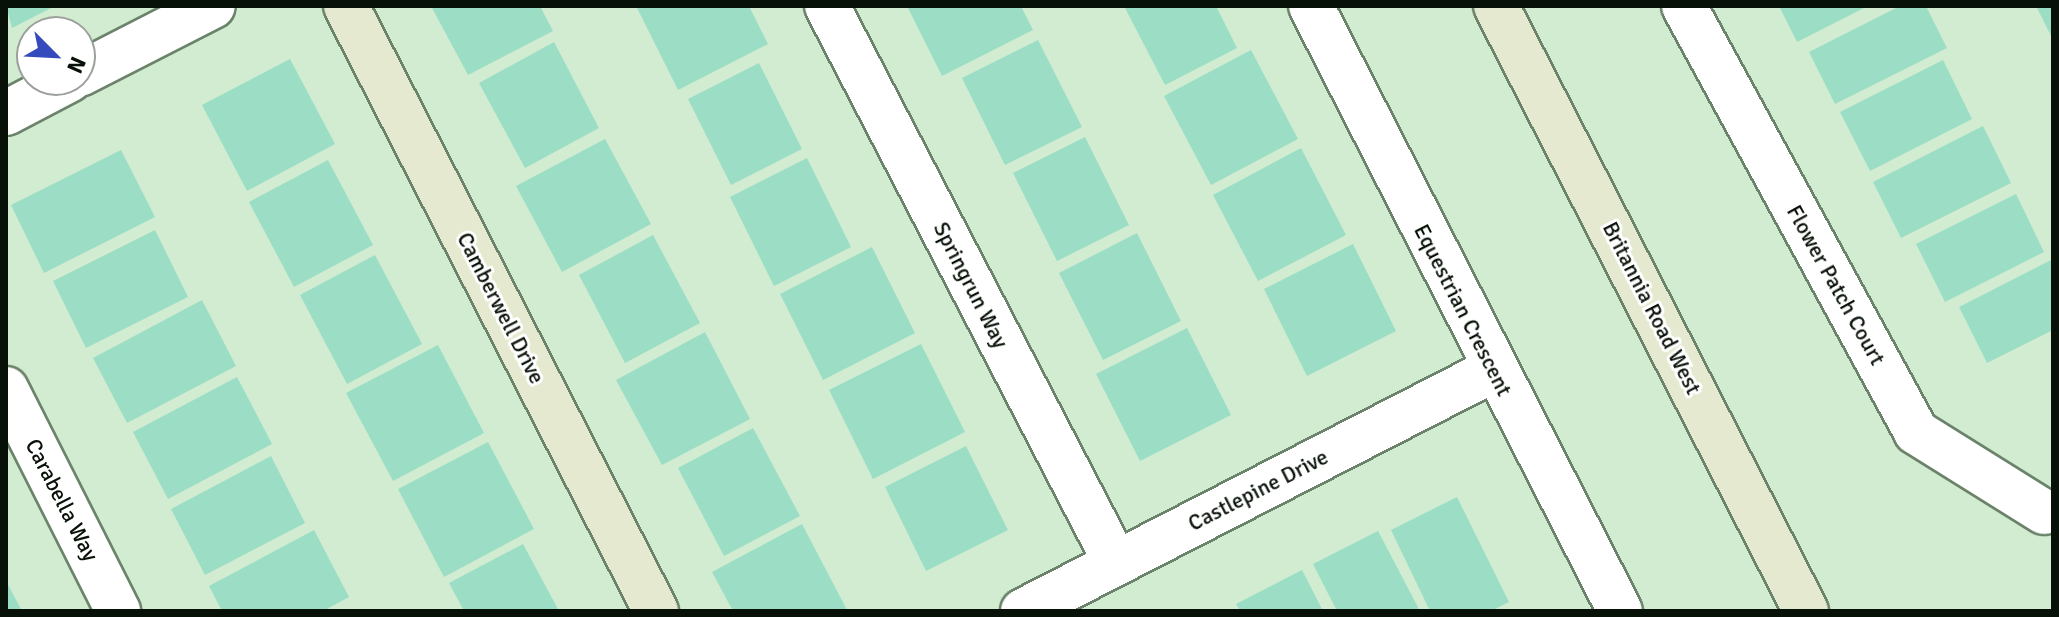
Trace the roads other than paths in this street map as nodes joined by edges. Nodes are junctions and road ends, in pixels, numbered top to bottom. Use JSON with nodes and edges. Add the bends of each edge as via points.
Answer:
{"nodes":[{"id":1,"x":213,"y":6,"type":"edge"},
{"id":2,"x":346,"y":6,"type":"edge"},
{"id":3,"x":827,"y":6,"type":"edge"},
{"id":4,"x":1311,"y":6,"type":"edge"},
{"id":5,"x":1496,"y":6,"type":"edge"},
{"id":6,"x":1684,"y":6,"type":"edge"},
{"id":7,"x":96,"y":66,"type":"edge"},
{"id":8,"x":38,"y":96,"type":"edge"},
{"id":9,"x":6,"y":113,"type":"edge"},
{"id":10,"x":1493,"y":370,"type":"junction"},
{"id":11,"x":6,"y":389,"type":"edge"},
{"id":12,"x":2044,"y":512,"type":"dead end"},
{"id":13,"x":1116,"y":563,"type":"junction"},
{"id":14,"x":118,"y":611,"type":"edge"},
{"id":15,"x":656,"y":611,"type":"edge"},
{"id":16,"x":1023,"y":611,"type":"edge"},
{"id":17,"x":1620,"y":611,"type":"edge"},
{"id":18,"x":1806,"y":611,"type":"edge"}],
"edges":[{"from":1,"to":7,"type":"street"},
{"from":2,"to":15,"type":"street","name":"Camberwell Drive"},
{"from":3,"to":13,"type":"street","name":"Springrun Way"},
{"from":4,"to":10,"type":"street","name":"Equestrian Crescent"},
{"from":5,"to":18,"type":"street","name":"Britannia Road West"},
{"from":6,"to":12,"type":"street","name":"Flower Patch Court","via":[[1916,432]]},
{"from":8,"to":9,"type":"street"},
{"from":10,"to":13,"type":"street","name":"Castlepine Drive"},
{"from":10,"to":17,"type":"street","name":"Equestrian Crescent"},
{"from":11,"to":14,"type":"street","name":"Carabella Way"},
{"from":13,"to":16,"type":"street","name":"Castlepine Drive"}]}
